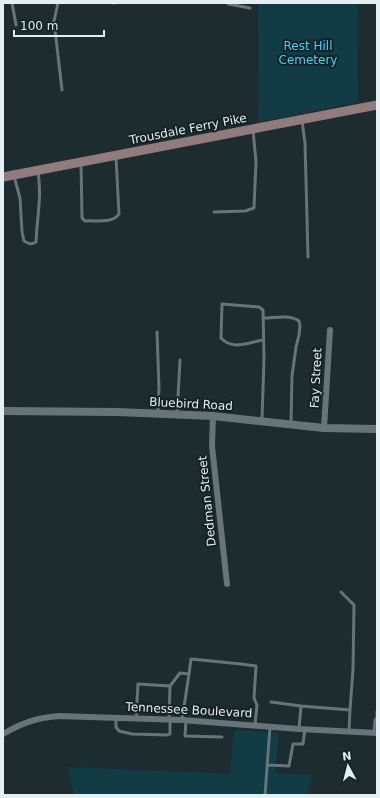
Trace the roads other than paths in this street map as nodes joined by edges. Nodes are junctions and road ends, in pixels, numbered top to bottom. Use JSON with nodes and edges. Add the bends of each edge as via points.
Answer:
{"nodes":[{"id":1,"x":12,"y":3,"type":"edge"},
{"id":2,"x":58,"y":3,"type":"edge"},
{"id":3,"x":228,"y":3,"type":"edge"},
{"id":4,"x":250,"y":8,"type":"dead end"},
{"id":5,"x":16,"y":25,"type":"dead end"},
{"id":6,"x":62,"y":90,"type":"dead end"},
{"id":7,"x":377,"y":104,"type":"edge"},
{"id":8,"x":301,"y":119,"type":"junction"},
{"id":9,"x":253,"y":129,"type":"junction"},
{"id":10,"x":116,"y":155,"type":"junction"},
{"id":11,"x":81,"y":162,"type":"junction"},
{"id":12,"x":38,"y":170,"type":"junction"},
{"id":13,"x":14,"y":175,"type":"junction"},
{"id":14,"x":3,"y":177,"type":"edge"},
{"id":15,"x":214,"y":212,"type":"dead end"},
{"id":16,"x":308,"y":257,"type":"dead end"},
{"id":17,"x":264,"y":318,"type":"junction"},
{"id":18,"x":330,"y":330,"type":"dead end"},
{"id":19,"x":157,"y":332,"type":"dead end"},
{"id":20,"x":263,"y":340,"type":"junction"},
{"id":21,"x":180,"y":360,"type":"dead end"},
{"id":22,"x":3,"y":411,"type":"edge"},
{"id":23,"x":158,"y":414,"type":"junction"},
{"id":24,"x":177,"y":414,"type":"junction"},
{"id":25,"x":213,"y":416,"type":"junction"},
{"id":26,"x":262,"y":421,"type":"junction"},
{"id":27,"x":291,"y":424,"type":"junction"},
{"id":28,"x":324,"y":428,"type":"junction"},
{"id":29,"x":377,"y":429,"type":"edge"},
{"id":30,"x":227,"y":584,"type":"dead end"},
{"id":31,"x":341,"y":592,"type":"dead end"},
{"id":32,"x":189,"y":674,"type":"junction"},
{"id":33,"x":170,"y":686,"type":"junction"},
{"id":34,"x":271,"y":702,"type":"dead end"},
{"id":35,"x":301,"y":706,"type":"junction"},
{"id":36,"x":350,"y":710,"type":"junction"},
{"id":37,"x":377,"y":711,"type":"edge"},
{"id":38,"x":116,"y":717,"type":"junction"},
{"id":39,"x":377,"y":717,"type":"edge"},
{"id":40,"x":136,"y":718,"type":"junction"},
{"id":41,"x":170,"y":719,"type":"junction"},
{"id":42,"x":184,"y":720,"type":"junction"},
{"id":43,"x":255,"y":725,"type":"junction"},
{"id":44,"x":270,"y":726,"type":"junction"},
{"id":45,"x":302,"y":729,"type":"junction"},
{"id":46,"x":349,"y":731,"type":"junction"},
{"id":47,"x":375,"y":733,"type":"edge"},
{"id":48,"x":3,"y":734,"type":"edge"},
{"id":49,"x":222,"y":737,"type":"dead end"},
{"id":50,"x":267,"y":765,"type":"junction"},
{"id":51,"x":265,"y":795,"type":"edge"}],
"edges":[{"from":1,"to":5,"type":"lane"},
{"from":2,"to":6,"type":"lane","via":[[54,21]]},
{"from":3,"to":4,"type":"lane"},
{"from":7,"to":8,"type":"main road","name":"Trousdale Ferry Pike"},
{"from":8,"to":9,"type":"main road","name":"Trousdale Ferry Pike"},
{"from":8,"to":16,"type":"lane","via":[[305,143]]},
{"from":9,"to":10,"type":"main road","name":"Trousdale Ferry Pike"},
{"from":9,"to":15,"type":"lane","via":[[256,156],[254,208],[245,212]]},
{"from":10,"to":11,"type":"main road","name":"Trousdale Ferry Pike"},
{"from":10,"to":11,"type":"lane","via":[[119,214],[110,220],[85,221],[82,218]]},
{"from":11,"to":12,"type":"main road","name":"Trousdale Ferry Pike"},
{"from":12,"to":13,"type":"main road","name":"Trousdale Ferry Pike"},
{"from":12,"to":13,"type":"lane","via":[[40,192],[36,242],[33,244],[24,241],[20,198]]},
{"from":13,"to":14,"type":"main road","name":"Trousdale Ferry Pike"},
{"from":17,"to":20,"type":"lane"},
{"from":17,"to":20,"type":"lane","via":[[263,310],[259,307],[222,304],[221,338],[225,343],[249,344]]},
{"from":17,"to":27,"type":"lane","via":[[295,318],[299,321],[292,376]]},
{"from":18,"to":28,"type":"street","name":"Fay Street"},
{"from":19,"to":23,"type":"lane"},
{"from":20,"to":26,"type":"lane"},
{"from":21,"to":24,"type":"lane"},
{"from":22,"to":23,"type":"street","name":"Bluebird Road"},
{"from":23,"to":24,"type":"street","name":"Bluebird Road"},
{"from":24,"to":25,"type":"street","name":"Bluebird Road"},
{"from":25,"to":26,"type":"street","name":"Bluebird Road"},
{"from":25,"to":30,"type":"street","name":"Dedman Street","via":[[212,446]]},
{"from":26,"to":27,"type":"street","name":"Bluebird Road"},
{"from":27,"to":28,"type":"street","name":"Bluebird Road"},
{"from":28,"to":29,"type":"street","name":"Bluebird Road"},
{"from":31,"to":36,"type":"lane","via":[[354,605],[354,669]]},
{"from":32,"to":33,"type":"lane","via":[[180,673]]},
{"from":32,"to":42,"type":"lane"},
{"from":32,"to":43,"type":"lane","via":[[191,659],[256,666]]},
{"from":33,"to":40,"type":"lane","via":[[138,684]]},
{"from":33,"to":41,"type":"lane"},
{"from":34,"to":35,"type":"lane"},
{"from":35,"to":36,"type":"lane"},
{"from":35,"to":45,"type":"lane"},
{"from":36,"to":46,"type":"lane"},
{"from":37,"to":39,"type":"lane"},
{"from":38,"to":40,"type":"street","name":"Tennessee Boulevard"},
{"from":38,"to":41,"type":"lane","via":[[116,727],[119,731],[140,735],[170,734]]},
{"from":38,"to":48,"type":"street","name":"Tennessee Boulevard","via":[[42,717],[20,724]]},
{"from":39,"to":47,"type":"lane"},
{"from":40,"to":41,"type":"street","name":"Tennessee Boulevard"},
{"from":41,"to":42,"type":"street","name":"Tennessee Boulevard"},
{"from":42,"to":43,"type":"street","name":"Tennessee Boulevard"},
{"from":42,"to":49,"type":"lane","via":[[184,736]]},
{"from":43,"to":44,"type":"street","name":"Tennessee Boulevard"},
{"from":44,"to":45,"type":"street","name":"Tennessee Boulevard"},
{"from":44,"to":50,"type":"lane"},
{"from":45,"to":46,"type":"street","name":"Tennessee Boulevard"},
{"from":45,"to":50,"type":"lane","via":[[303,744],[293,744],[289,766]]},
{"from":46,"to":47,"type":"street","name":"Tennessee Boulevard"},
{"from":50,"to":51,"type":"lane"}]}
